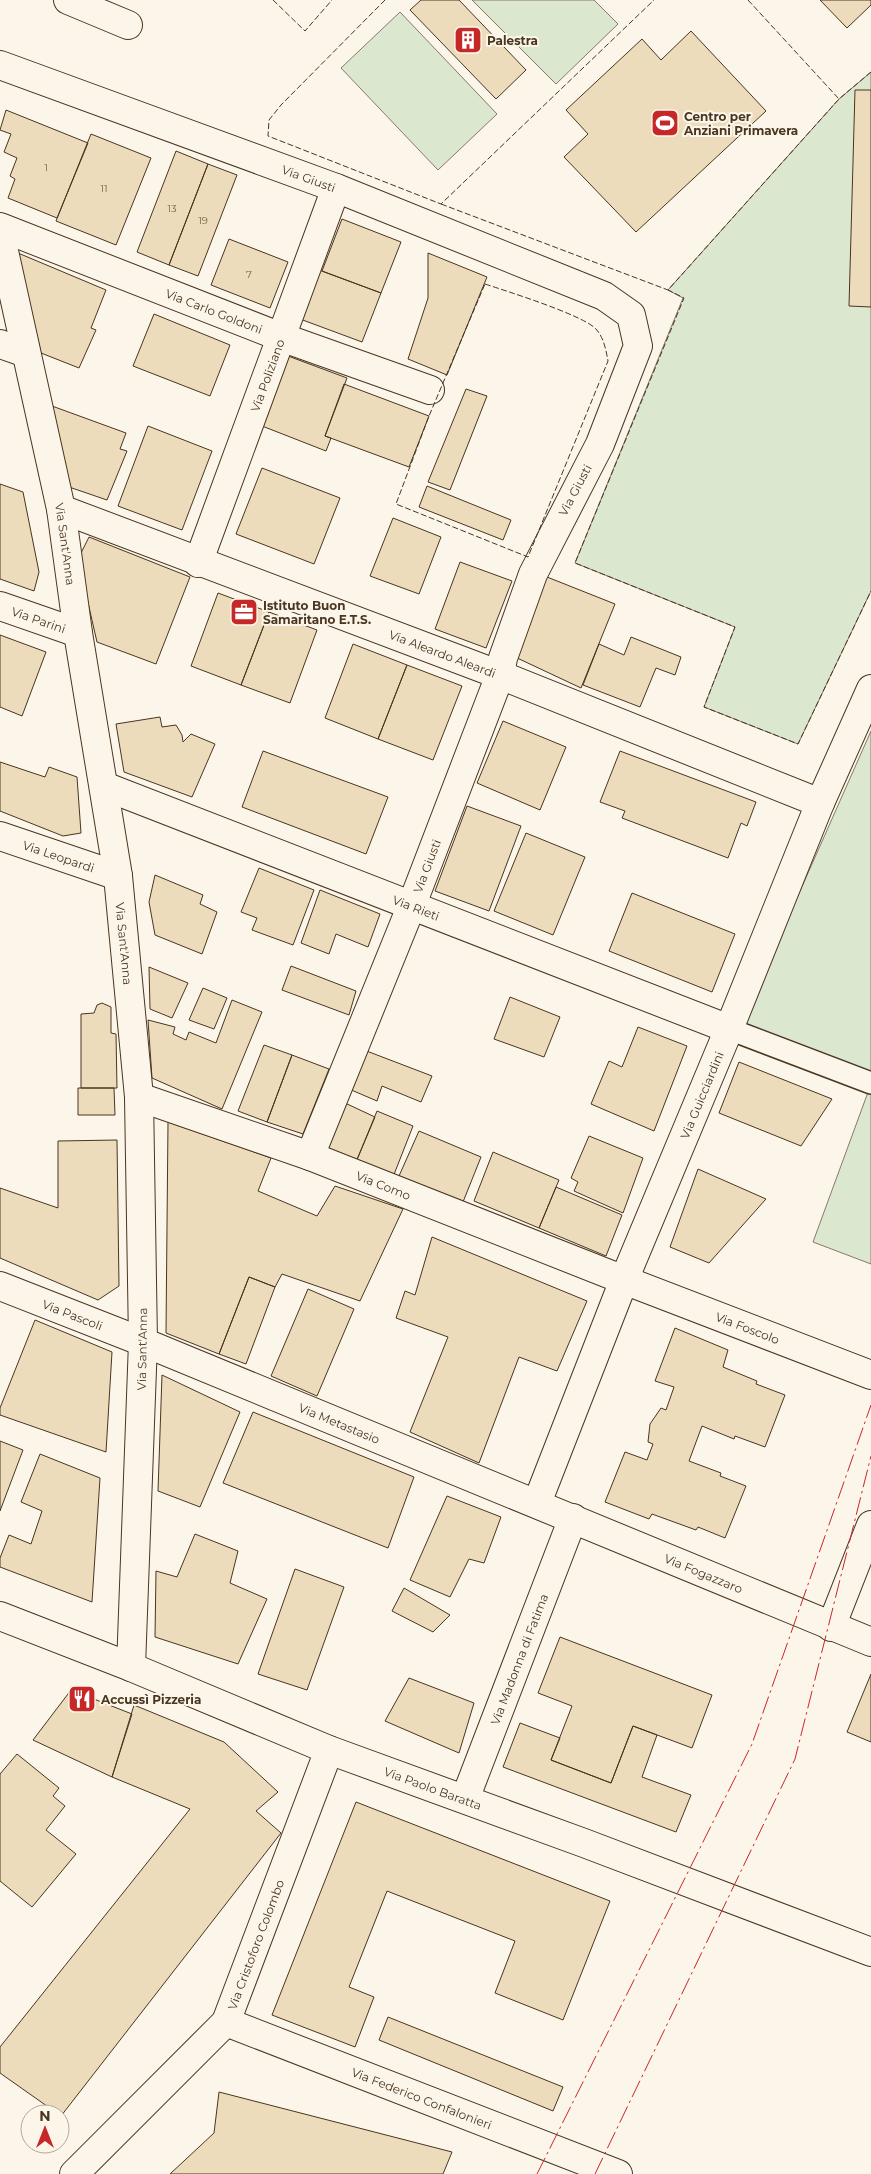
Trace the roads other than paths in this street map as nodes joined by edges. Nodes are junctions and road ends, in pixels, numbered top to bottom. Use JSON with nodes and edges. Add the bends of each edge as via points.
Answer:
{"nodes":[{"id":1,"x":68,"y":0,"type":"edge"},
{"id":2,"x":128,"y":25,"type":"dead end"},
{"id":3,"x":0,"y":65,"type":"edge"},
{"id":4,"x":336,"y":188,"type":"junction"},
{"id":5,"x":0,"y":227,"type":"edge"},
{"id":6,"x":0,"y":233,"type":"edge"},
{"id":7,"x":281,"y":337,"type":"junction"},
{"id":8,"x":0,"y":344,"type":"edge"},
{"id":9,"x":26,"y":353,"type":"junction"},
{"id":10,"x":430,"y":390,"type":"dead end"},
{"id":11,"x":61,"y":509,"type":"junction"},
{"id":12,"x":198,"y":563,"type":"junction"},
{"id":13,"x":0,"y":606,"type":"edge"},
{"id":14,"x":78,"y":633,"type":"junction"},
{"id":15,"x":500,"y":675,"type":"junction"},
{"id":16,"x":871,"y":689,"type":"edge"},
{"id":17,"x":104,"y":786,"type":"junction"},
{"id":18,"x":820,"y":803,"type":"junction"},
{"id":19,"x":0,"y":836,"type":"edge"},
{"id":20,"x":118,"y":876,"type":"junction"},
{"id":21,"x":411,"y":907,"type":"junction"},
{"id":22,"x":729,"y":1030,"type":"junction"},
{"id":23,"x":871,"y":1083,"type":"edge"},
{"id":24,"x":139,"y":1097,"type":"junction"},
{"id":25,"x":310,"y":1156,"type":"junction"},
{"id":26,"x":624,"y":1280,"type":"junction"},
{"id":27,"x":0,"y":1286,"type":"edge"},
{"id":28,"x":144,"y":1342,"type":"junction"},
{"id":29,"x":871,"y":1374,"type":"edge"},
{"id":30,"x":537,"y":1503,"type":"junction"},
{"id":31,"x":871,"y":1525,"type":"edge"},
{"id":32,"x":569,"y":1528,"type":"junction"},
{"id":33,"x":0,"y":1616,"type":"edge"},
{"id":34,"x":831,"y":1627,"type":"junction"},
{"id":35,"x":871,"y":1642,"type":"edge"},
{"id":36,"x":131,"y":1667,"type":"junction"},
{"id":37,"x":328,"y":1750,"type":"junction"},
{"id":38,"x":465,"y":1799,"type":"junction"},
{"id":39,"x":871,"y":1952,"type":"edge"},
{"id":40,"x":226,"y":2022,"type":"junction"},
{"id":41,"x":74,"y":2174,"type":"edge"},
{"id":42,"x":618,"y":2174,"type":"edge"}],
"edges":[{"from":1,"to":2,"type":"street"},
{"from":3,"to":4,"type":"street","name":"Via Giusti"},
{"from":4,"to":7,"type":"street","name":"Via Poliziano"},
{"from":4,"to":15,"type":"street","name":"Via Giusti","via":[[604,296],[631,315],[638,346],[600,444],[533,574]]},
{"from":5,"to":7,"type":"street","name":"Via Carlo Goldoni"},
{"from":6,"to":9,"type":"street","name":"Via Sant'Anna"},
{"from":7,"to":10,"type":"street","name":"Via Carlo Goldoni"},
{"from":7,"to":12,"type":"street","name":"Via Poliziano"},
{"from":8,"to":9,"type":"street"},
{"from":9,"to":11,"type":"street","name":"Via Sant'Anna"},
{"from":11,"to":12,"type":"street","name":"Via Aleardo Aleardi"},
{"from":11,"to":14,"type":"street","name":"Via Sant'Anna"},
{"from":12,"to":15,"type":"street","name":"Via Aleardo Aleardi"},
{"from":13,"to":14,"type":"street","name":"Via Parini"},
{"from":14,"to":17,"type":"street","name":"Via Sant'Anna"},
{"from":15,"to":18,"type":"street","name":"Via Aleardo Aleardi"},
{"from":15,"to":21,"type":"street","name":"Via Giusti"},
{"from":16,"to":18,"type":"street","name":"Via Guicciardini"},
{"from":17,"to":20,"type":"street","name":"Via Sant'Anna"},
{"from":17,"to":21,"type":"street","name":"Via Rieti"},
{"from":18,"to":22,"type":"street","name":"Via Guicciardini"},
{"from":19,"to":20,"type":"street","name":"Via Leopardi"},
{"from":20,"to":24,"type":"street","name":"Via Sant'Anna"},
{"from":21,"to":22,"type":"street","name":"Via Rieti"},
{"from":21,"to":25,"type":"street","name":"Via Giusti"},
{"from":22,"to":23,"type":"street"},
{"from":22,"to":26,"type":"street","name":"Via Guicciardini"},
{"from":24,"to":25,"type":"street","name":"Via Como"},
{"from":24,"to":28,"type":"street","name":"Via Sant'Anna"},
{"from":25,"to":26,"type":"street","name":"Via Como"},
{"from":26,"to":29,"type":"street","name":"Via Foscolo"},
{"from":26,"to":30,"type":"street","name":"Via Guicciardini"},
{"from":27,"to":28,"type":"street","name":"Via Pascoli"},
{"from":28,"to":30,"type":"street","name":"Via Metastasio"},
{"from":28,"to":36,"type":"street","name":"Via Sant'Anna"},
{"from":30,"to":32,"type":"street","name":"Via Fogazzaro"},
{"from":31,"to":34,"type":"street"},
{"from":32,"to":34,"type":"street","name":"Via Fogazzaro"},
{"from":32,"to":38,"type":"street","name":"Via Madonna di Fatima"},
{"from":33,"to":36,"type":"street","name":"Via Paolo Baratta"},
{"from":34,"to":35,"type":"street","name":"Via Fogazzaro"},
{"from":36,"to":37,"type":"street","name":"Via Paolo Baratta"},
{"from":37,"to":38,"type":"street","name":"Via Paolo Baratta"},
{"from":37,"to":40,"type":"street","name":"Via Cristoforo Colombo"},
{"from":38,"to":39,"type":"street","name":"Via Paolo Baratta"},
{"from":40,"to":41,"type":"street","name":"Via Cristoforo Colombo"},
{"from":40,"to":42,"type":"street","name":"Via Federico Confalonieri"}]}
